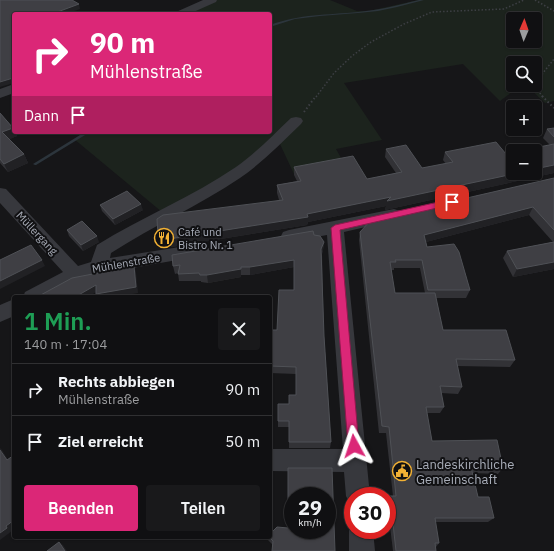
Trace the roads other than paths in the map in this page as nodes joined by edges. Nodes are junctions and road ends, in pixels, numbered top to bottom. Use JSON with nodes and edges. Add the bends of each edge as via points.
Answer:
{"nodes":[{"id":1,"x":212,"y":0,"type":"edge"},
{"id":2,"x":185,"y":12,"type":"edge"},
{"id":3,"x":12,"y":89,"type":"edge"},
{"id":4,"x":0,"y":94,"type":"edge"},
{"id":5,"x":296,"y":121,"type":"road end"},
{"id":6,"x":0,"y":193,"type":"edge"},
{"id":7,"x":411,"y":211,"type":"edge"},
{"id":8,"x":335,"y":228,"type":"junction"},
{"id":9,"x":272,"y":238,"type":"edge"},
{"id":10,"x":217,"y":247,"type":"edge"},
{"id":11,"x":99,"y":267,"type":"junction"},
{"id":12,"x":75,"y":274,"type":"junction"},
{"id":13,"x":36,"y":295,"type":"edge"},
{"id":14,"x":12,"y":308,"type":"edge"},
{"id":15,"x":0,"y":314,"type":"edge"},
{"id":16,"x":272,"y":460,"type":"edge"},
{"id":17,"x":355,"y":461,"type":"junction"},
{"id":18,"x":357,"y":487,"type":"edge"},
{"id":19,"x":361,"y":539,"type":"edge"},
{"id":20,"x":362,"y":551,"type":"edge"}],
"edges":[{"from":1,"to":2,"type":"street"},
{"from":3,"to":4,"type":"street"},
{"from":5,"to":11,"type":"street","via":[[254,161],[235,174],[103,250]]},
{"from":6,"to":12,"type":"street","name":"Müllergang"},
{"from":7,"to":8,"type":"street"},
{"from":8,"to":9,"type":"street"},
{"from":8,"to":17,"type":"street"},
{"from":10,"to":11,"type":"street","name":"Mühlenstraße"},
{"from":11,"to":12,"type":"street","name":"Mühlenstraße"},
{"from":12,"to":13,"type":"street","name":"Mühlenstraße"},
{"from":14,"to":15,"type":"street"},
{"from":16,"to":17,"type":"street"},
{"from":17,"to":18,"type":"street"},
{"from":19,"to":20,"type":"street"}]}
